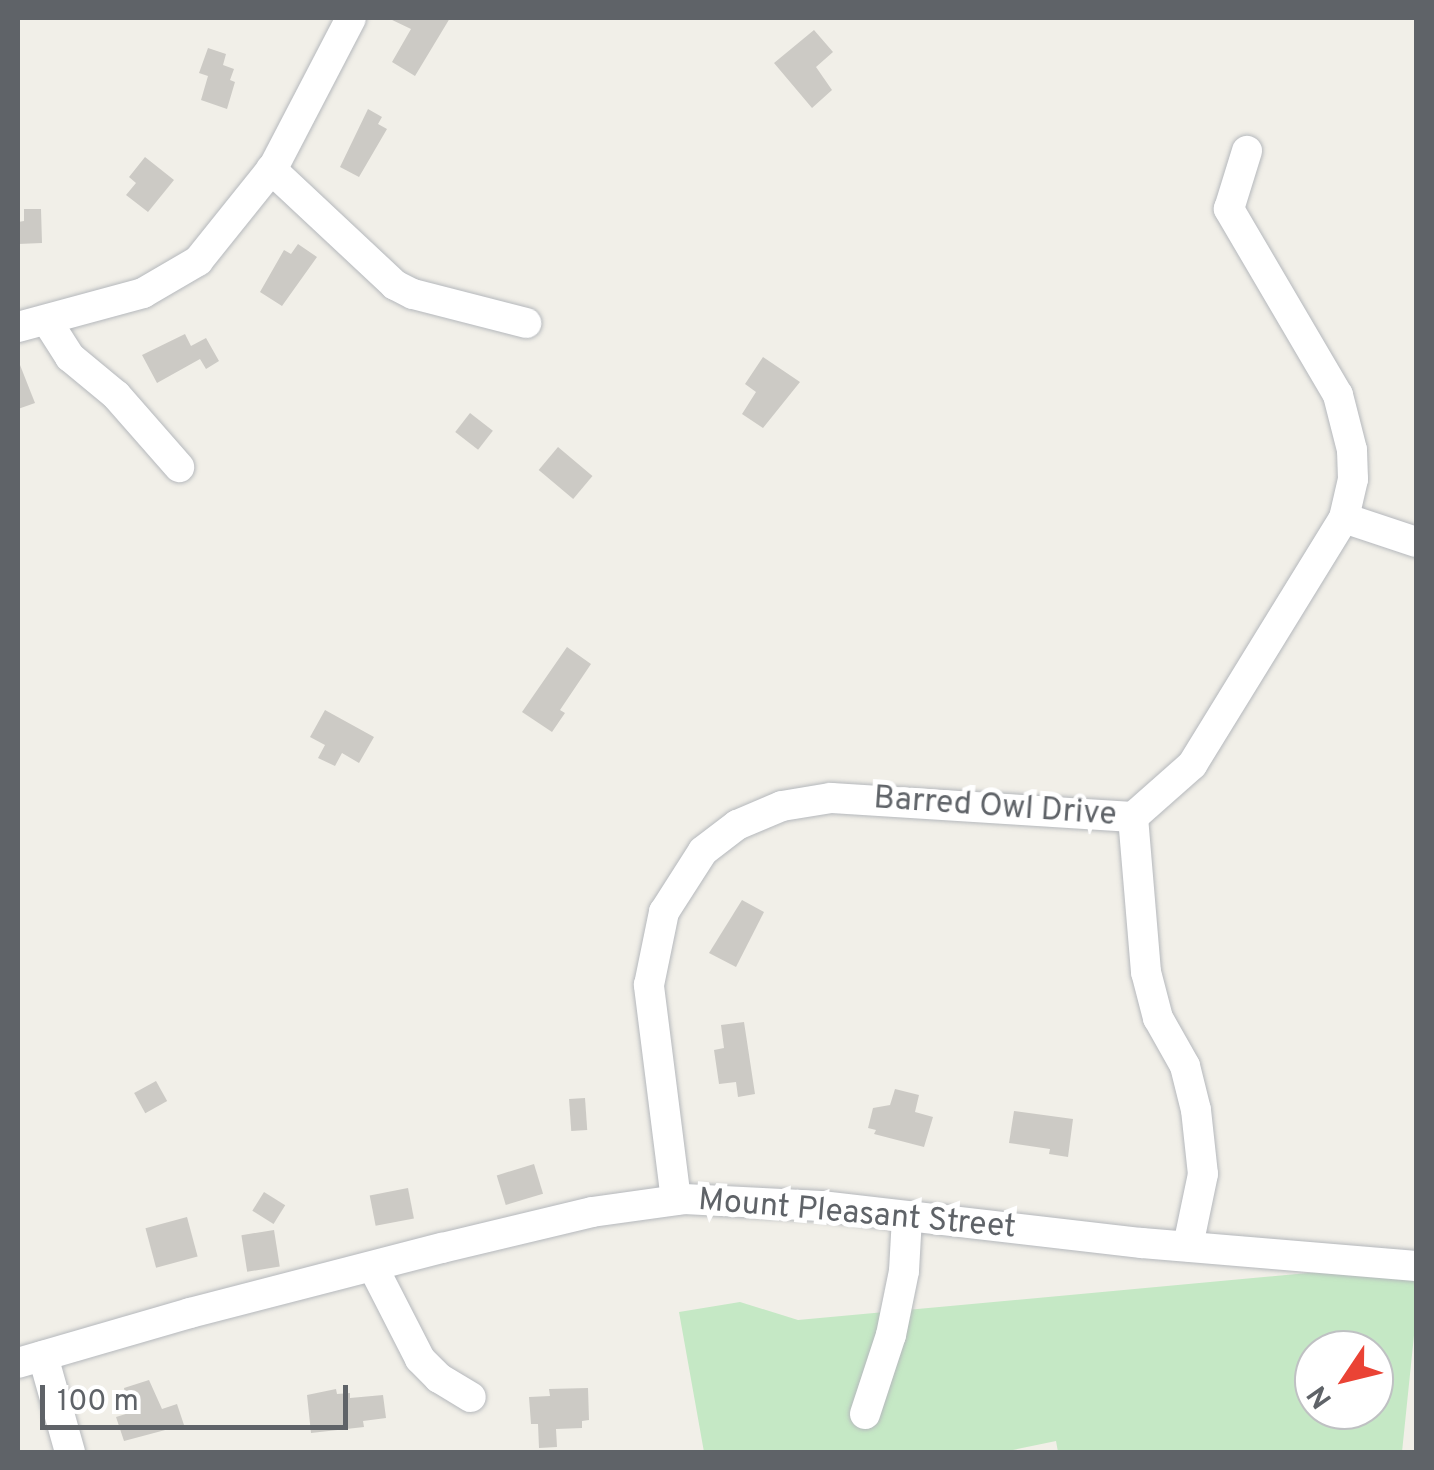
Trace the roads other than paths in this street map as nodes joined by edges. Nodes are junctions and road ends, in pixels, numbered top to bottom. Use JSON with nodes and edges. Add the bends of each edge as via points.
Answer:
{"nodes":[{"id":1,"x":351,"y":18,"type":"edge"},
{"id":2,"x":1247,"y":151,"type":"dead end"},
{"id":3,"x":272,"y":169,"type":"junction"},
{"id":4,"x":526,"y":323,"type":"dead end"},
{"id":5,"x":32,"y":324,"type":"edge"},
{"id":6,"x":180,"y":467,"type":"dead end"},
{"id":7,"x":1344,"y":518,"type":"junction"},
{"id":8,"x":1416,"y":542,"type":"edge"},
{"id":9,"x":1133,"y":817,"type":"junction"},
{"id":10,"x":676,"y":1200,"type":"junction"},
{"id":11,"x":908,"y":1218,"type":"junction"},
{"id":12,"x":1188,"y":1246,"type":"junction"},
{"id":13,"x":1416,"y":1266,"type":"edge"},
{"id":14,"x":373,"y":1267,"type":"junction"},
{"id":15,"x":30,"y":1360,"type":"edge"},
{"id":16,"x":471,"y":1397,"type":"dead end"},
{"id":17,"x":865,"y":1414,"type":"dead end"},
{"id":18,"x":70,"y":1452,"type":"edge"}],
"edges":[{"from":1,"to":3,"type":"street"},
{"from":2,"to":7,"type":"street","name":"Barred Owl Drive","via":[[1229,209],[1338,395],[1352,464]]},
{"from":3,"to":4,"type":"street","via":[[395,285]]},
{"from":3,"to":5,"type":"street","via":[[198,261],[171,280]]},
{"from":5,"to":6,"type":"street","via":[[116,395]]},
{"from":7,"to":8,"type":"street"},
{"from":7,"to":9,"type":"street","name":"Barred Owl Drive","via":[[1192,764]]},
{"from":9,"to":10,"type":"street","name":"Barred Owl Drive","via":[[831,798],[782,806],[737,825],[703,851],[664,912],[650,985]]},
{"from":9,"to":12,"type":"street","via":[[1146,972],[1196,1110],[1203,1174]]},
{"from":10,"to":11,"type":"street","name":"Mount Pleasant Street","via":[[776,1202]]},
{"from":10,"to":14,"type":"street","name":"Mount Pleasant Street","via":[[592,1212]]},
{"from":11,"to":12,"type":"street","name":"Mount Pleasant Street"},
{"from":11,"to":17,"type":"street","via":[[891,1335]]},
{"from":12,"to":13,"type":"street","name":"Mount Pleasant Street"},
{"from":14,"to":15,"type":"street","name":"Mount Pleasant Street"},
{"from":14,"to":16,"type":"street","via":[[420,1359]]},
{"from":15,"to":18,"type":"street"}]}
